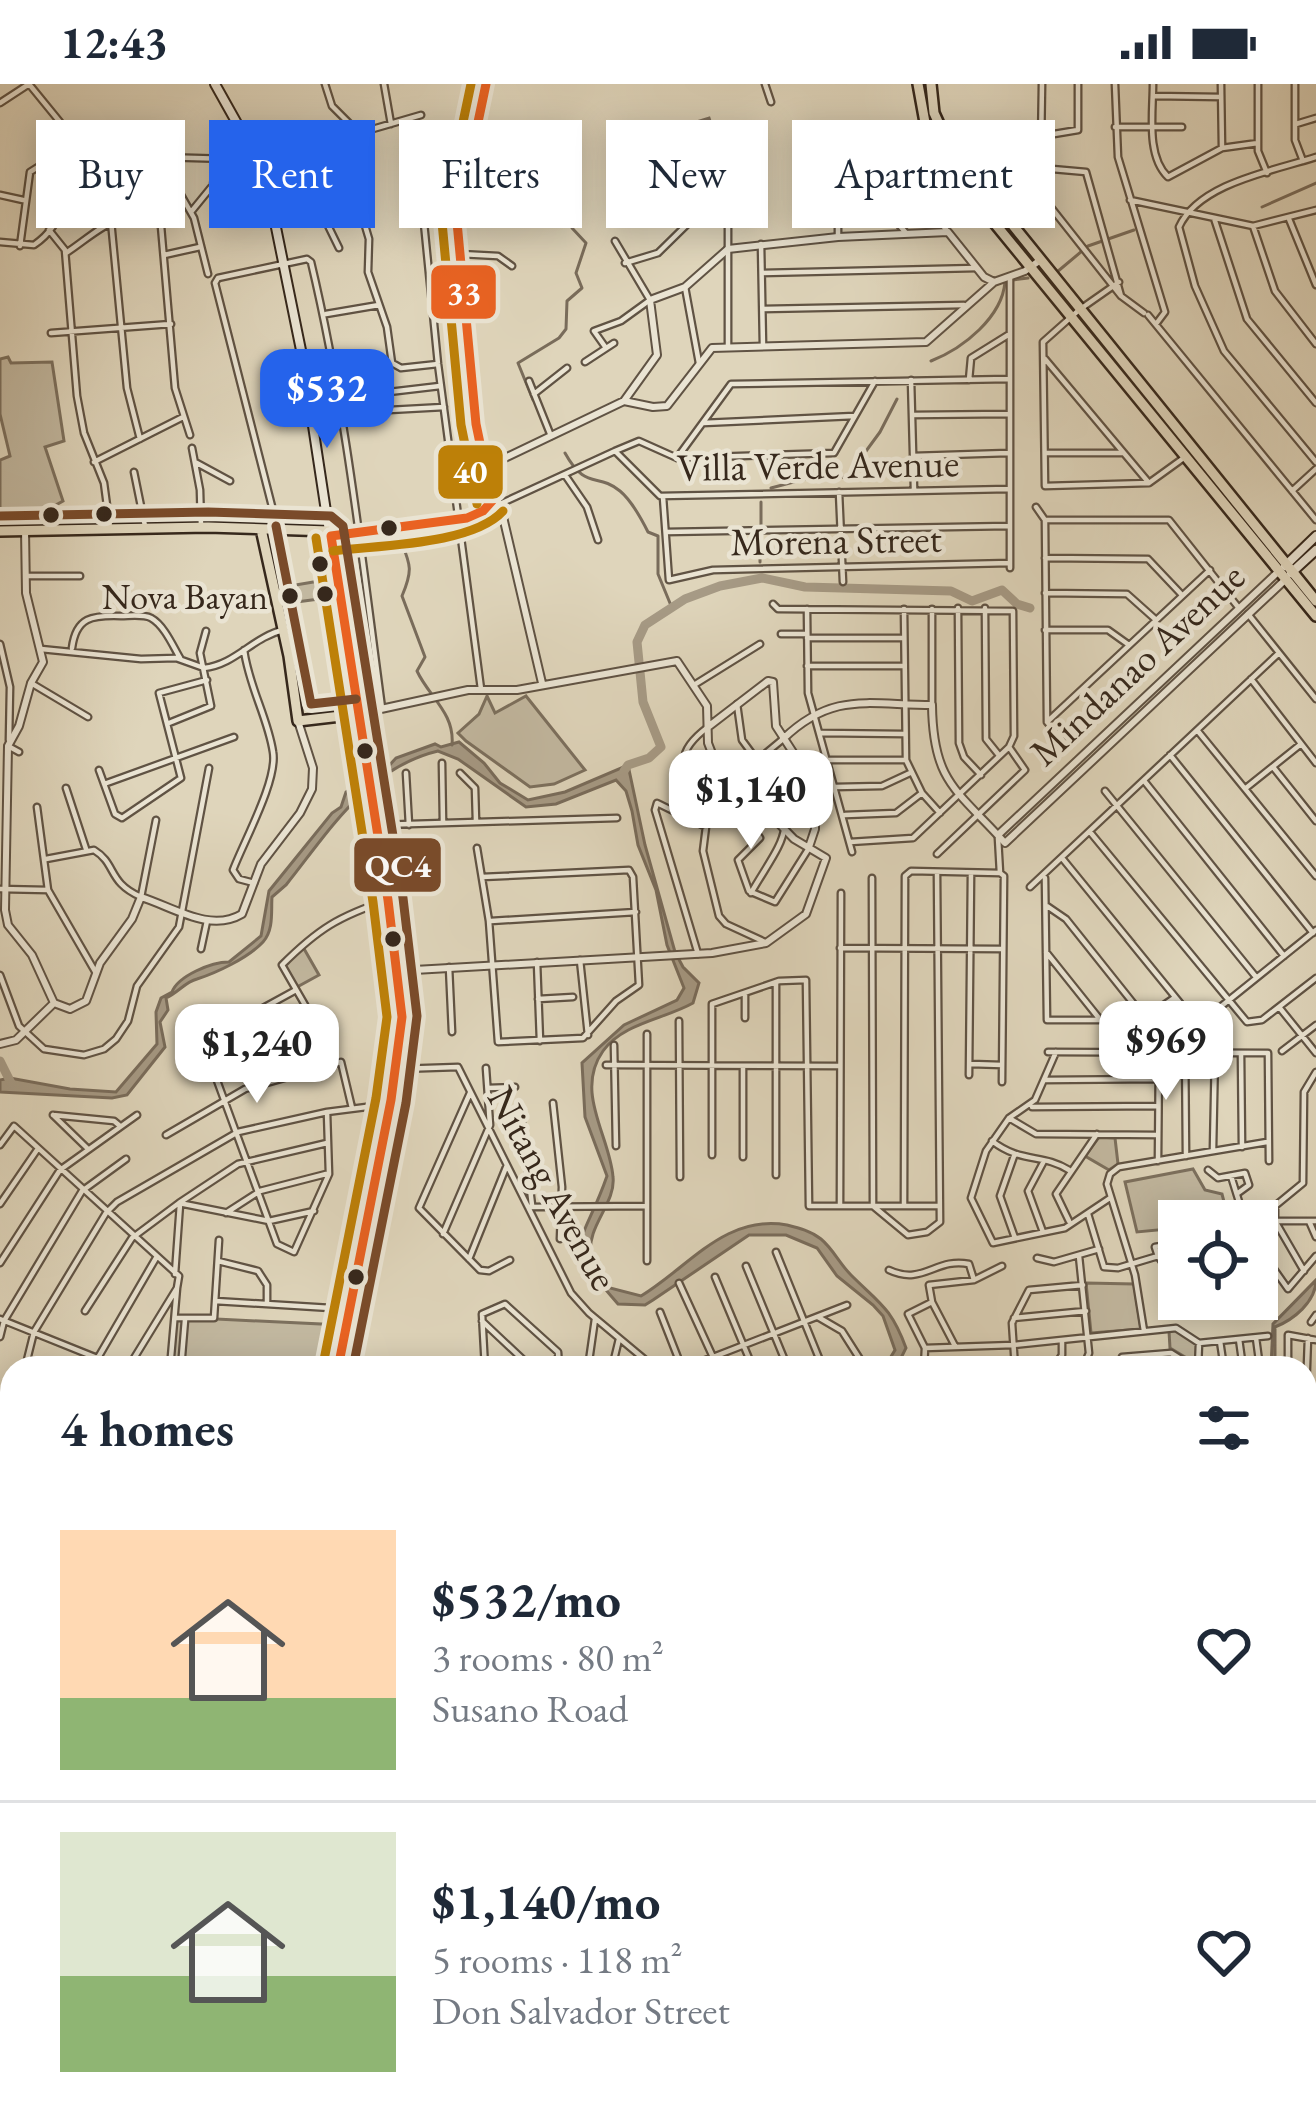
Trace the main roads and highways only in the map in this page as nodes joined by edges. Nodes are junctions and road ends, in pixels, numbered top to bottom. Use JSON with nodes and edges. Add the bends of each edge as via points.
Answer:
{"nodes":[{"id":1,"x":215,"y":84,"type":"edge"},
{"id":2,"x":486,"y":84,"type":"edge"},
{"id":3,"x":919,"y":84,"type":"edge"},
{"id":4,"x":931,"y":84,"type":"edge"},
{"id":5,"x":1065,"y":292,"type":"junction"},
{"id":6,"x":1055,"y":300,"type":"junction"},
{"id":7,"x":1132,"y":384,"type":"junction"},
{"id":8,"x":262,"y":530,"type":"junction"},
{"id":9,"x":0,"y":531,"type":"edge"},
{"id":10,"x":330,"y":533,"type":"junction"},
{"id":11,"x":1316,"y":536,"type":"edge"},
{"id":12,"x":1316,"y":550,"type":"edge"},
{"id":13,"x":1286,"y":571,"type":"junction"},
{"id":14,"x":1316,"y":601,"type":"edge"},
{"id":15,"x":1316,"y":616,"type":"edge"},
{"id":16,"x":358,"y":714,"type":"junction"},
{"id":17,"x":341,"y":1356,"type":"edge"}],
"edges":[{"from":1,"to":10,"type":"main road","via":[[257,159],[270,201]]},
{"from":2,"to":10,"type":"main road","via":[[458,212],[476,424],[498,502],[459,519]]},
{"from":3,"to":6,"type":"main road","via":[[938,152]]},
{"from":4,"to":5,"type":"main road","via":[[941,132]]},
{"from":5,"to":6,"type":"main road"},
{"from":5,"to":7,"type":"main road"},
{"from":6,"to":7,"type":"main road"},
{"from":7,"to":13,"type":"main road"},
{"from":7,"to":13,"type":"main road"},
{"from":8,"to":9,"type":"main road"},
{"from":8,"to":10,"type":"main road"},
{"from":8,"to":16,"type":"main road","via":[[298,722]]},
{"from":10,"to":16,"type":"main road"},
{"from":11,"to":13,"type":"main road","name":"Mindanao Avenue"},
{"from":12,"to":13,"type":"main road","name":"Mindanao Avenue"},
{"from":13,"to":14,"type":"main road"},
{"from":13,"to":15,"type":"main road"},
{"from":16,"to":17,"type":"main road","via":[[402,1027]]}]}
